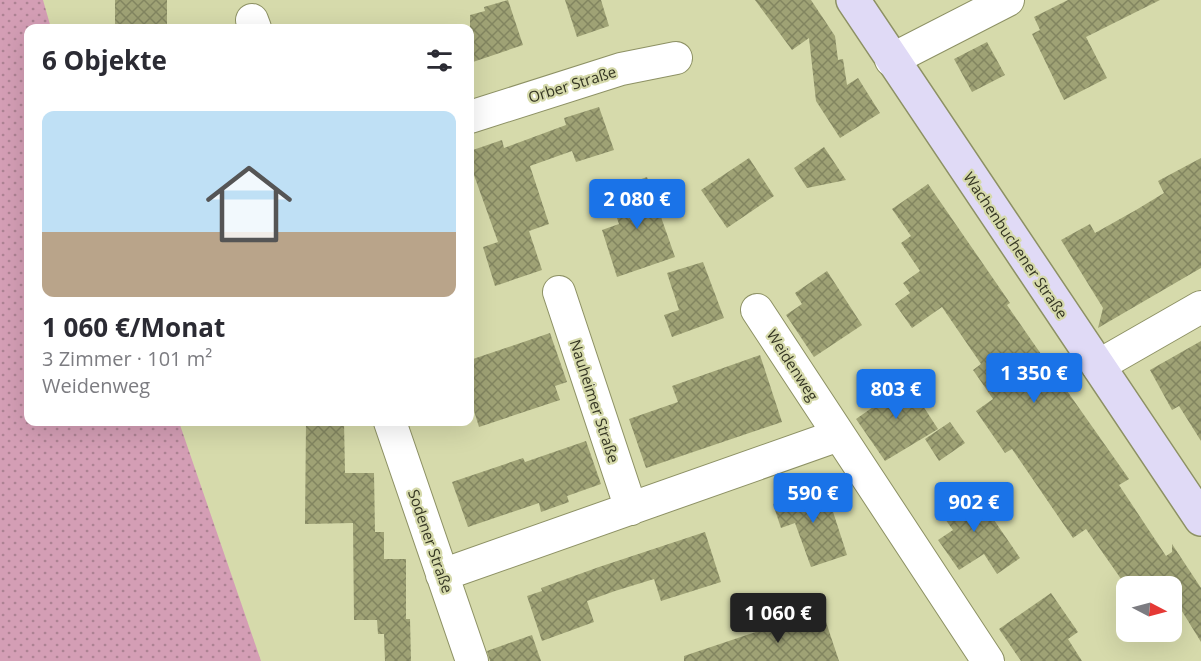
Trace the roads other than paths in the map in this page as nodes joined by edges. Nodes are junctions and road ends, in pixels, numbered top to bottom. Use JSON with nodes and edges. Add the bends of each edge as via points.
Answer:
{"nodes":[{"id":1,"x":853,"y":0,"type":"edge"},
{"id":2,"x":1008,"y":0,"type":"edge"},
{"id":3,"x":676,"y":58,"type":"dead end"},
{"id":4,"x":891,"y":60,"type":"junction"},
{"id":5,"x":474,"y":116,"type":"edge"},
{"id":6,"x":559,"y":292,"type":"dead end"},
{"id":7,"x":1201,"y":307,"type":"edge"},
{"id":8,"x":757,"y":310,"type":"dead end"},
{"id":9,"x":1098,"y":366,"type":"junction"},
{"id":10,"x":391,"y":426,"type":"edge"},
{"id":11,"x":839,"y":435,"type":"junction"},
{"id":12,"x":631,"y":509,"type":"junction"},
{"id":13,"x":1201,"y":519,"type":"edge"},
{"id":14,"x":442,"y":575,"type":"junction"},
{"id":15,"x":472,"y":661,"type":"edge"},
{"id":16,"x":988,"y":661,"type":"edge"}],
"edges":[{"from":1,"to":4,"type":"main road","name":"Wachenbuchener Straße"},
{"from":2,"to":4,"type":"street"},
{"from":3,"to":5,"type":"street","name":"Orber Straße","via":[[621,69]]},
{"from":4,"to":9,"type":"main road","name":"Wachenbuchener Straße"},
{"from":6,"to":12,"type":"street","name":"Nauheimer Straße"},
{"from":7,"to":9,"type":"street"},
{"from":8,"to":11,"type":"street","name":"Weidenweg"},
{"from":9,"to":13,"type":"main road","name":"Wachenbuchener Straße"},
{"from":10,"to":14,"type":"street","name":"Sodener Straße"},
{"from":11,"to":12,"type":"street"},
{"from":11,"to":16,"type":"street","name":"Weidenweg"},
{"from":12,"to":14,"type":"street"},
{"from":14,"to":15,"type":"street","name":"Sodener Straße"}]}
